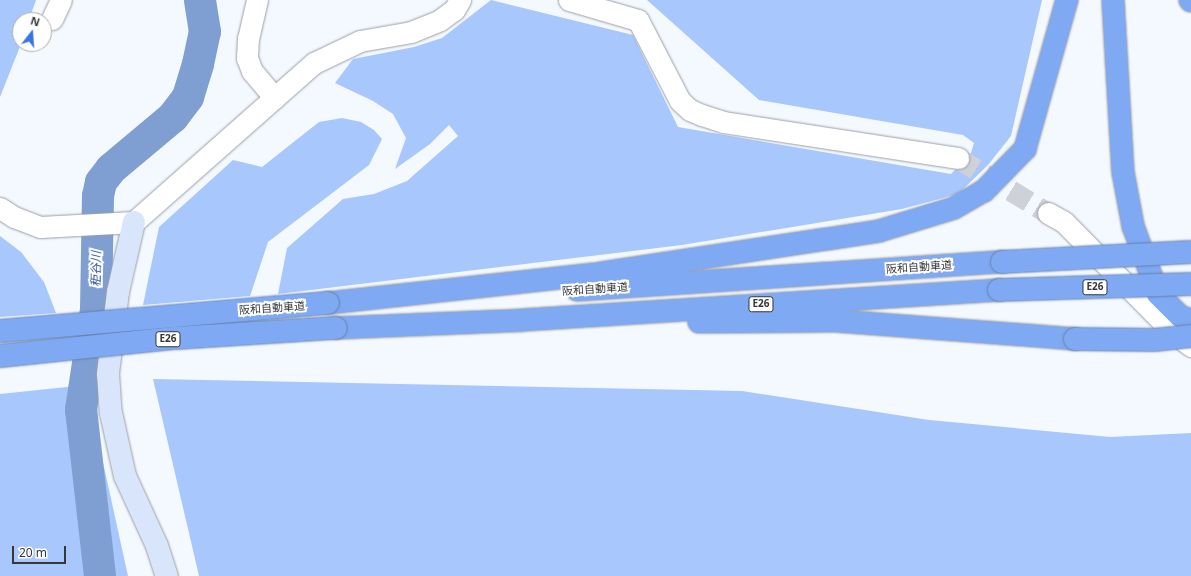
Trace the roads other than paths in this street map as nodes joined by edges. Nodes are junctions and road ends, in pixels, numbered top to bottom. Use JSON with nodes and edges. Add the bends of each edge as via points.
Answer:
{"nodes":[{"id":1,"x":61,"y":0,"type":"edge"},
{"id":2,"x":257,"y":0,"type":"edge"},
{"id":3,"x":460,"y":0,"type":"edge"},
{"id":4,"x":569,"y":0,"type":"edge"},
{"id":5,"x":1067,"y":0,"type":"edge"},
{"id":6,"x":1113,"y":0,"type":"edge"},
{"id":7,"x":52,"y":19,"type":"dead end"},
{"id":8,"x":276,"y":98,"type":"junction"},
{"id":9,"x":958,"y":158,"type":"tunnel mouth"},
{"id":10,"x":0,"y":208,"type":"edge"},
{"id":11,"x":1048,"y":214,"type":"tunnel mouth"},
{"id":12,"x":134,"y":222,"type":"junction"},
{"id":13,"x":1191,"y":252,"type":"edge"},
{"id":14,"x":1191,"y":284,"type":"edge"},
{"id":15,"x":328,"y":303,"type":"junction"},
{"id":16,"x":523,"y":320,"type":"junction"},
{"id":17,"x":1191,"y":320,"type":"edge"},
{"id":18,"x":0,"y":330,"type":"edge"},
{"id":19,"x":1191,"y":336,"type":"edge"},
{"id":20,"x":1191,"y":346,"type":"edge"},
{"id":21,"x":0,"y":356,"type":"edge"},
{"id":22,"x":167,"y":576,"type":"edge"}],
"edges":[{"from":1,"to":7,"type":"street"},
{"from":2,"to":8,"type":"street","via":[[248,38],[247,58],[252,71]]},
{"from":3,"to":8,"type":"street","via":[[454,10],[440,20],[411,32],[360,41],[314,62]]},
{"from":4,"to":9,"type":"street","via":[[638,20],[680,101],[702,116],[723,122]]},
{"from":5,"to":15,"type":"highway","via":[[1025,148],[984,191],[954,208],[879,232],[602,273]]},
{"from":6,"to":17,"type":"highway","via":[[1123,172],[1132,226],[1158,294],[1180,316]]},
{"from":8,"to":12,"type":"street"},
{"from":10,"to":12,"type":"street","via":[[14,217],[40,227]]},
{"from":11,"to":20,"type":"street","via":[[1064,222],[1176,335]]},
{"from":12,"to":22,"type":"street","via":[[118,292],[108,374],[111,413],[125,476],[157,546]]},
{"from":13,"to":15,"type":"highway","name":"阪和自動車道","number":"E26","bridge":true},
{"from":14,"to":16,"type":"highway","number":"E26","bridge":true,"via":[[999,290]]},
{"from":15,"to":18,"type":"highway","name":"阪和自動車道","number":"E26","bridge":true},
{"from":16,"to":19,"type":"highway","bridge":true,"via":[[837,321],[1075,339],[1154,340]]},
{"from":16,"to":21,"type":"highway","number":"E26","bridge":true,"via":[[175,338]]}]}
